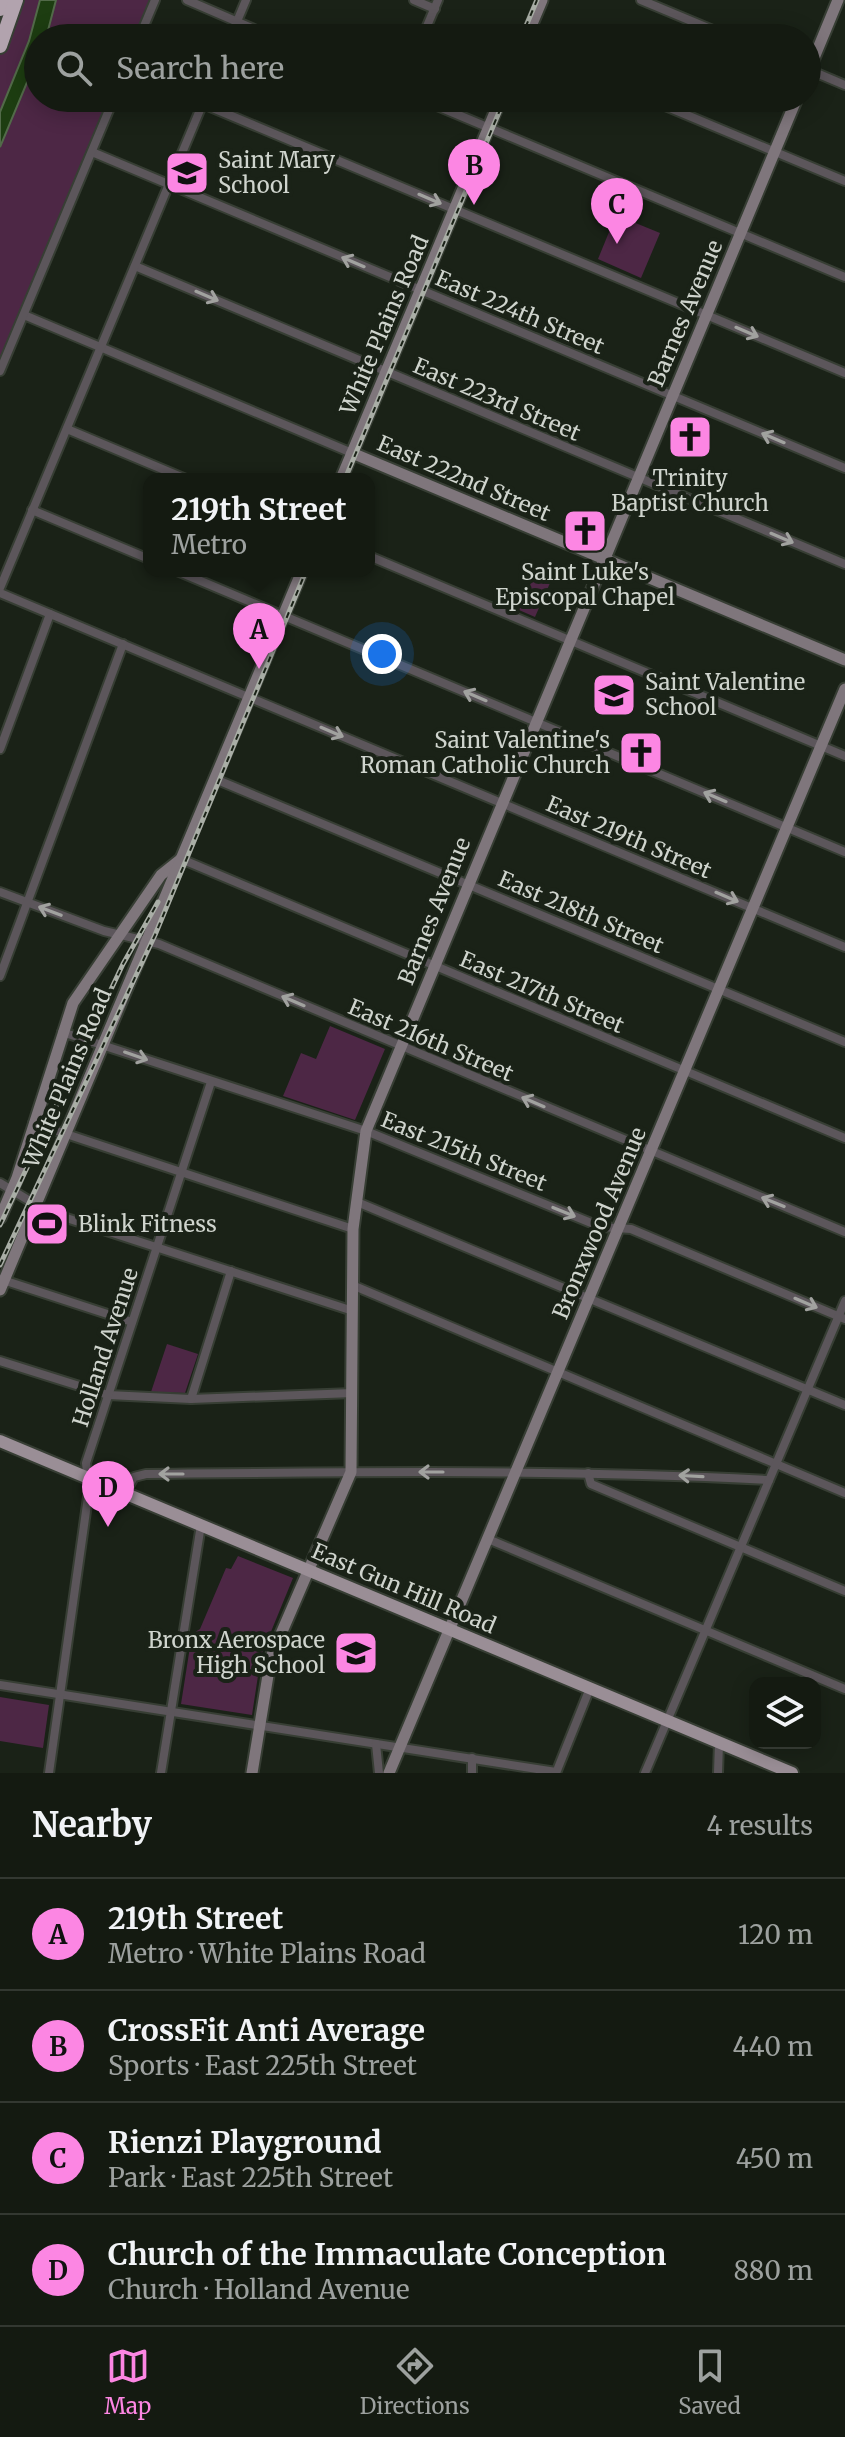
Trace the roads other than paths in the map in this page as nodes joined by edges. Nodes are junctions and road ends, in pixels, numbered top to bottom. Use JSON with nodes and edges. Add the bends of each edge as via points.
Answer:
{"nodes":[{"id":1,"x":3,"y":0,"type":"edge"},
{"id":2,"x":16,"y":0,"type":"edge"},
{"id":3,"x":155,"y":0,"type":"edge"},
{"id":4,"x":187,"y":0,"type":"edge"},
{"id":5,"x":246,"y":0,"type":"edge"},
{"id":6,"x":414,"y":0,"type":"edge"},
{"id":7,"x":542,"y":0,"type":"edge"},
{"id":8,"x":641,"y":0,"type":"edge"},
{"id":9,"x":838,"y":0,"type":"edge"},
{"id":10,"x":437,"y":4,"type":"edge"},
{"id":11,"x":0,"y":9,"type":"edge"},
{"id":12,"x":237,"y":22,"type":"junction"},
{"id":13,"x":145,"y":24,"type":"edge"},
{"id":14,"x":242,"y":24,"type":"edge"},
{"id":15,"x":428,"y":24,"type":"edge"},
{"id":16,"x":532,"y":24,"type":"edge"},
{"id":17,"x":698,"y":24,"type":"edge"},
{"id":18,"x":821,"y":41,"type":"edge"},
{"id":19,"x":0,"y":46,"type":"edge"},
{"id":20,"x":821,"y":77,"type":"edge"},
{"id":21,"x":845,"y":85,"type":"edge"},
{"id":22,"x":108,"y":112,"type":"edge"},
{"id":23,"x":199,"y":112,"type":"edge"},
{"id":24,"x":229,"y":112,"type":"edge"},
{"id":25,"x":451,"y":112,"type":"edge"},
{"id":26,"x":495,"y":112,"type":"edge"},
{"id":27,"x":679,"y":112,"type":"edge"},
{"id":28,"x":791,"y":112,"type":"edge"},
{"id":29,"x":488,"y":128,"type":"junction"},
{"id":30,"x":92,"y":152,"type":"junction"},
{"id":31,"x":775,"y":152,"type":"junction"},
{"id":32,"x":845,"y":181,"type":"edge"},
{"id":33,"x":169,"y":185,"type":"junction"},
{"id":34,"x":454,"y":209,"type":"junction"},
{"id":35,"x":741,"y":233,"type":"junction"},
{"id":36,"x":135,"y":266,"type":"junction"},
{"id":37,"x":845,"y":277,"type":"edge"},
{"id":38,"x":420,"y":290,"type":"junction"},
{"id":39,"x":706,"y":314,"type":"junction"},
{"id":40,"x":24,"y":315,"type":"junction"},
{"id":41,"x":101,"y":347,"type":"junction"},
{"id":42,"x":0,"y":371,"type":"edge"},
{"id":43,"x":386,"y":372,"type":"junction"},
{"id":44,"x":845,"y":373,"type":"edge"},
{"id":45,"x":671,"y":395,"type":"junction"},
{"id":46,"x":67,"y":429,"type":"junction"},
{"id":47,"x":352,"y":453,"type":"junction"},
{"id":48,"x":845,"y":468,"type":"edge"},
{"id":49,"x":172,"y":473,"type":"edge"},
{"id":50,"x":344,"y":473,"type":"edge"},
{"id":51,"x":638,"y":477,"type":"junction"},
{"id":52,"x":32,"y":510,"type":"junction"},
{"id":53,"x":143,"y":556,"type":"edge"},
{"id":54,"x":604,"y":558,"type":"junction"},
{"id":55,"x":375,"y":559,"type":"edge"},
{"id":56,"x":845,"y":564,"type":"edge"},
{"id":57,"x":191,"y":577,"type":"edge"},
{"id":58,"x":300,"y":577,"type":"edge"},
{"id":59,"x":0,"y":590,"type":"edge"},
{"id":60,"x":50,"y":614,"type":"junction"},
{"id":61,"x":284,"y":616,"type":"junction"},
{"id":62,"x":569,"y":640,"type":"junction"},
{"id":63,"x":123,"y":644,"type":"junction"},
{"id":64,"x":845,"y":660,"type":"edge"},
{"id":65,"x":845,"y":689,"type":"edge"},
{"id":66,"x":249,"y":697,"type":"junction"},
{"id":67,"x":534,"y":721,"type":"junction"},
{"id":68,"x":821,"y":746,"type":"junction"},
{"id":69,"x":0,"y":749,"type":"edge"},
{"id":70,"x":845,"y":756,"type":"edge"},
{"id":71,"x":215,"y":779,"type":"junction"},
{"id":72,"x":500,"y":802,"type":"junction"},
{"id":73,"x":787,"y":827,"type":"junction"},
{"id":74,"x":845,"y":852,"type":"edge"},
{"id":75,"x":181,"y":859,"type":"junction"},
{"id":76,"x":172,"y":882,"type":"junction"},
{"id":77,"x":466,"y":884,"type":"junction"},
{"id":78,"x":0,"y":892,"type":"edge"},
{"id":79,"x":27,"y":902,"type":"junction"},
{"id":80,"x":753,"y":908,"type":"junction"},
{"id":81,"x":131,"y":922,"type":"junction"},
{"id":82,"x":121,"y":935,"type":"junction"},
{"id":83,"x":147,"y":940,"type":"junction"},
{"id":84,"x":845,"y":947,"type":"edge"},
{"id":85,"x":434,"y":966,"type":"junction"},
{"id":86,"x":0,"y":976,"type":"edge"},
{"id":87,"x":719,"y":990,"type":"junction"},
{"id":88,"x":62,"y":1032,"type":"junction"},
{"id":89,"x":845,"y":1042,"type":"edge"},
{"id":90,"x":102,"y":1045,"type":"junction"},
{"id":91,"x":399,"y":1045,"type":"junction"},
{"id":92,"x":685,"y":1071,"type":"junction"},
{"id":93,"x":211,"y":1082,"type":"junction"},
{"id":94,"x":33,"y":1123,"type":"junction"},
{"id":95,"x":366,"y":1131,"type":"junction"},
{"id":96,"x":64,"y":1133,"type":"junction"},
{"id":97,"x":845,"y":1138,"type":"edge"},
{"id":98,"x":651,"y":1152,"type":"junction"},
{"id":99,"x":181,"y":1172,"type":"junction"},
{"id":100,"x":0,"y":1183,"type":"edge"},
{"id":101,"x":13,"y":1189,"type":"junction"},
{"id":102,"x":357,"y":1202,"type":"junction"},
{"id":103,"x":35,"y":1203,"type":"junction"},
{"id":104,"x":0,"y":1218,"type":"edge"},
{"id":105,"x":353,"y":1229,"type":"junction"},
{"id":106,"x":618,"y":1230,"type":"junction"},
{"id":107,"x":845,"y":1232,"type":"edge"},
{"id":108,"x":156,"y":1247,"type":"junction"},
{"id":109,"x":231,"y":1271,"type":"junction"},
{"id":110,"x":1,"y":1283,"type":"edge"},
{"id":111,"x":352,"y":1285,"type":"junction"},
{"id":112,"x":589,"y":1298,"type":"junction"},
{"id":113,"x":845,"y":1301,"type":"edge"},
{"id":114,"x":353,"y":1311,"type":"junction"},
{"id":115,"x":842,"y":1317,"type":"edge"},
{"id":116,"x":132,"y":1322,"type":"junction"},
{"id":117,"x":0,"y":1361,"type":"edge"},
{"id":118,"x":558,"y":1372,"type":"junction"},
{"id":119,"x":808,"y":1390,"type":"junction"},
{"id":120,"x":353,"y":1393,"type":"junction"},
{"id":121,"x":108,"y":1395,"type":"junction"},
{"id":122,"x":191,"y":1399,"type":"junction"},
{"id":123,"x":845,"y":1405,"type":"edge"},
{"id":124,"x":0,"y":1441,"type":"edge"},
{"id":125,"x":777,"y":1464,"type":"junction"},
{"id":126,"x":351,"y":1472,"type":"junction"},
{"id":127,"x":517,"y":1472,"type":"junction"},
{"id":128,"x":588,"y":1473,"type":"junction"},
{"id":129,"x":87,"y":1476,"type":"junction"},
{"id":130,"x":769,"y":1480,"type":"junction"},
{"id":131,"x":125,"y":1493,"type":"junction"},
{"id":132,"x":845,"y":1493,"type":"edge"},
{"id":133,"x":201,"y":1525,"type":"junction"},
{"id":134,"x":488,"y":1539,"type":"junction"},
{"id":135,"x":742,"y":1549,"type":"junction"},
{"id":136,"x":309,"y":1570,"type":"junction"},
{"id":137,"x":845,"y":1591,"type":"edge"},
{"id":138,"x":450,"y":1630,"type":"junction"},
{"id":139,"x":707,"y":1631,"type":"junction"},
{"id":140,"x":0,"y":1685,"type":"edge"},
{"id":141,"x":590,"y":1688,"type":"junction"},
{"id":142,"x":845,"y":1689,"type":"edge"},
{"id":143,"x":59,"y":1695,"type":"junction"},
{"id":144,"x":170,"y":1713,"type":"junction"},
{"id":145,"x":668,"y":1721,"type":"junction"},
{"id":146,"x":260,"y":1726,"type":"junction"},
{"id":147,"x":719,"y":1743,"type":"junction"},
{"id":148,"x":376,"y":1744,"type":"junction"},
{"id":149,"x":400,"y":1748,"type":"junction"},
{"id":150,"x":472,"y":1758,"type":"junction"},
{"id":151,"x":556,"y":1772,"type":"edge"},
{"id":152,"x":49,"y":1773,"type":"edge"},
{"id":153,"x":161,"y":1773,"type":"edge"},
{"id":154,"x":252,"y":1773,"type":"edge"},
{"id":155,"x":379,"y":1773,"type":"edge"},
{"id":156,"x":389,"y":1773,"type":"edge"},
{"id":157,"x":472,"y":1773,"type":"edge"},
{"id":158,"x":645,"y":1773,"type":"edge"},
{"id":159,"x":718,"y":1773,"type":"edge"},
{"id":160,"x":792,"y":1773,"type":"edge"}],
"edges":[{"from":1,"to":11,"type":"highway"},
{"from":2,"to":19,"type":"highway"},
{"from":3,"to":13,"type":"street"},
{"from":4,"to":12,"type":"street"},
{"from":5,"to":12,"type":"street"},
{"from":6,"to":10,"type":"street"},
{"from":7,"to":16,"type":"street"},
{"from":8,"to":17,"type":"street"},
{"from":9,"to":18,"type":"street"},
{"from":10,"to":15,"type":"street"},
{"from":12,"to":14,"type":"street"},
{"from":20,"to":21,"type":"street"},
{"from":22,"to":30,"type":"street"},
{"from":23,"to":33,"type":"street"},
{"from":24,"to":34,"type":"street","one_way":true},
{"from":25,"to":29,"type":"street"},
{"from":26,"to":29,"type":"street","name":"White Plains Road"},
{"from":27,"to":31,"type":"street"},
{"from":28,"to":31,"type":"street","name":"Barnes Avenue"},
{"from":29,"to":34,"type":"street","name":"White Plains Road"},
{"from":29,"to":35,"type":"street"},
{"from":30,"to":33,"type":"street","name":"East 224th Street"},
{"from":30,"to":40,"type":"street"},
{"from":31,"to":32,"type":"street"},
{"from":31,"to":35,"type":"street","name":"Barnes Avenue"},
{"from":33,"to":36,"type":"street"},
{"from":38,"to":33,"type":"street","name":"East 224th Street","one_way":true},
{"from":34,"to":38,"type":"street","name":"White Plains Road"},
{"from":34,"to":39,"type":"street"},
{"from":35,"to":37,"type":"street"},
{"from":35,"to":39,"type":"street","name":"Barnes Avenue"},
{"from":36,"to":41,"type":"street"},
{"from":36,"to":43,"type":"street","name":"East 223rd Street","one_way":true},
{"from":38,"to":43,"type":"street","name":"White Plains Road"},
{"from":38,"to":45,"type":"street","name":"East 224th Street"},
{"from":39,"to":44,"type":"street","one_way":true},
{"from":39,"to":45,"type":"street","name":"Barnes Avenue"},
{"from":40,"to":41,"type":"street","name":"East 222nd Street"},
{"from":40,"to":42,"type":"street"},
{"from":41,"to":46,"type":"street"},
{"from":41,"to":47,"type":"street","name":"East 222nd Street"},
{"from":43,"to":47,"type":"street","name":"White Plains Road"},
{"from":43,"to":51,"type":"street","name":"East 223rd Street"},
{"from":48,"to":45,"type":"street","name":"East 224th Street","one_way":true},
{"from":45,"to":51,"type":"street","name":"Barnes Avenue"},
{"from":46,"to":49,"type":"street"},
{"from":46,"to":52,"type":"street"},
{"from":47,"to":50,"type":"street","name":"White Plains Road"},
{"from":47,"to":54,"type":"street","name":"East 222nd Street"},
{"from":51,"to":54,"type":"street","name":"Barnes Avenue"},
{"from":51,"to":56,"type":"street","name":"East 223rd Street","one_way":true},
{"from":52,"to":53,"type":"street"},
{"from":52,"to":59,"type":"street"},
{"from":54,"to":62,"type":"street","name":"Barnes Avenue"},
{"from":54,"to":64,"type":"street","name":"East 222nd Street"},
{"from":55,"to":62,"type":"street"},
{"from":57,"to":61,"type":"street"},
{"from":58,"to":61,"type":"street","name":"White Plains Road"},
{"from":59,"to":60,"type":"street","name":"East 219th Street"},
{"from":60,"to":63,"type":"street","name":"East 219th Street"},
{"from":60,"to":69,"type":"street"},
{"from":61,"to":66,"type":"street","name":"White Plains Road"},
{"from":67,"to":61,"type":"street","one_way":true},
{"from":62,"to":67,"type":"street","name":"Barnes Avenue"},
{"from":62,"to":68,"type":"street"},
{"from":63,"to":66,"type":"street","name":"East 219th Street"},
{"from":63,"to":79,"type":"street"},
{"from":65,"to":68,"type":"street","name":"Bronxwood Avenue"},
{"from":66,"to":71,"type":"street","name":"White Plains Road"},
{"from":66,"to":72,"type":"street","name":"East 219th Street","one_way":true},
{"from":67,"to":72,"type":"street","name":"Barnes Avenue"},
{"from":73,"to":67,"type":"street","one_way":true},
{"from":68,"to":70,"type":"street"},
{"from":68,"to":73,"type":"street","name":"Bronxwood Avenue"},
{"from":71,"to":75,"type":"street","name":"White Plains Road"},
{"from":71,"to":77,"type":"street","name":"East 218th Street"},
{"from":72,"to":77,"type":"street","name":"Barnes Avenue"},
{"from":72,"to":80,"type":"street","name":"East 219th Street","one_way":true},
{"from":73,"to":74,"type":"street"},
{"from":73,"to":80,"type":"street","name":"Bronxwood Avenue"},
{"from":75,"to":76,"type":"street","name":"White Plains Road"},
{"from":75,"to":81,"type":"street","name":"White Plains Road","via":[[161,875]]},
{"from":75,"to":85,"type":"street","name":"East 217th Street"},
{"from":76,"to":81,"type":"street","name":"White Plains Road"},
{"from":76,"to":83,"type":"street","name":"White Plains Road"},
{"from":77,"to":85,"type":"street","name":"Barnes Avenue"},
{"from":77,"to":87,"type":"street","name":"East 218th Street"},
{"from":78,"to":79,"type":"street","name":"East 216th Street"},
{"from":82,"to":79,"type":"street","name":"East 216th Street","one_way":true},
{"from":79,"to":86,"type":"street"},
{"from":80,"to":84,"type":"street","name":"East 219th Street"},
{"from":80,"to":87,"type":"street","name":"Bronxwood Avenue"},
{"from":81,"to":82,"type":"street","name":"White Plains Road"},
{"from":82,"to":83,"type":"street","name":"East 216th Street"},
{"from":82,"to":88,"type":"street","name":"White Plains Road","via":[[75,1000]]},
{"from":83,"to":90,"type":"street","name":"White Plains Road"},
{"from":91,"to":83,"type":"street","name":"East 216th Street","one_way":true},
{"from":85,"to":91,"type":"street","name":"Barnes Avenue"},
{"from":85,"to":92,"type":"street","name":"East 217th Street"},
{"from":87,"to":89,"type":"street","name":"East 218th Street"},
{"from":87,"to":92,"type":"street","name":"Bronxwood Avenue"},
{"from":88,"to":90,"type":"street","name":"East 215th Street"},
{"from":88,"to":94,"type":"street","name":"White Plains Road"},
{"from":90,"to":93,"type":"street","name":"East 215th Street","one_way":true},
{"from":90,"to":96,"type":"street","name":"White Plains Road"},
{"from":91,"to":95,"type":"street","name":"Barnes Avenue"},
{"from":98,"to":91,"type":"street","name":"East 216th Street","one_way":true},
{"from":92,"to":97,"type":"street","name":"East 217th Street"},
{"from":92,"to":98,"type":"street","name":"Bronxwood Avenue"},
{"from":93,"to":95,"type":"street","name":"East 215th Street"},
{"from":93,"to":99,"type":"street","name":"Holland Avenue"},
{"from":94,"to":96,"type":"street"},
{"from":94,"to":101,"type":"street","name":"White Plains Road"},
{"from":95,"to":102,"type":"street","name":"Barnes Avenue"},
{"from":95,"to":106,"type":"street","name":"East 215th Street","one_way":true},
{"from":96,"to":99,"type":"street"},
{"from":96,"to":103,"type":"street","name":"White Plains Road"},
{"from":98,"to":106,"type":"street","name":"Bronxwood Avenue"},
{"from":107,"to":98,"type":"street","name":"East 216th Street","one_way":true},
{"from":99,"to":105,"type":"street"},
{"from":99,"to":108,"type":"street","name":"Holland Avenue"},
{"from":100,"to":101,"type":"street"},
{"from":101,"to":103,"type":"street"},
{"from":101,"to":104,"type":"street","name":"White Plains Road"},
{"from":102,"to":105,"type":"street","name":"Barnes Avenue"},
{"from":102,"to":112,"type":"street"},
{"from":103,"to":108,"type":"street","via":[[48,1212]]},
{"from":103,"to":110,"type":"street","name":"White Plains Road"},
{"from":105,"to":111,"type":"street","name":"Barnes Avenue"},
{"from":106,"to":112,"type":"street","name":"Bronxwood Avenue"},
{"from":106,"to":115,"type":"street","name":"East 215th Street","one_way":true,"via":[[631,1229]]},
{"from":108,"to":109,"type":"street"},
{"from":108,"to":116,"type":"street","name":"Holland Avenue"},
{"from":109,"to":114,"type":"street"},
{"from":109,"to":122,"type":"street"},
{"from":110,"to":116,"type":"street"},
{"from":111,"to":114,"type":"street","name":"Barnes Avenue"},
{"from":111,"to":118,"type":"street"},
{"from":112,"to":118,"type":"street","name":"Bronxwood Avenue"},
{"from":112,"to":119,"type":"street"},
{"from":113,"to":115,"type":"street"},
{"from":114,"to":120,"type":"street","name":"Barnes Avenue"},
{"from":115,"to":119,"type":"street"},
{"from":116,"to":121,"type":"street","name":"Holland Avenue"},
{"from":117,"to":121,"type":"street"},
{"from":118,"to":125,"type":"street"},
{"from":118,"to":127,"type":"street","name":"Bronxwood Avenue"},
{"from":119,"to":123,"type":"street"},
{"from":119,"to":125,"type":"street"},
{"from":120,"to":122,"type":"street"},
{"from":120,"to":126,"type":"street","name":"Barnes Avenue"},
{"from":121,"to":122,"type":"street"},
{"from":121,"to":129,"type":"street","name":"Holland Avenue","via":[[86,1463]]},
{"from":124,"to":129,"type":"main road","name":"East Gun Hill Road"},
{"from":125,"to":130,"type":"street"},
{"from":125,"to":132,"type":"street"},
{"from":127,"to":126,"type":"street","one_way":true},
{"from":126,"to":131,"type":"street","one_way":true,"via":[[146,1474],[134,1477]]},
{"from":126,"to":136,"type":"street","name":"Barnes Avenue"},
{"from":127,"to":128,"type":"street"},
{"from":127,"to":134,"type":"street","name":"Bronxwood Avenue"},
{"from":130,"to":128,"type":"street","one_way":true},
{"from":128,"to":135,"type":"street","via":[[591,1484]]},
{"from":129,"to":131,"type":"main road","name":"East Gun Hill Road"},
{"from":129,"to":143,"type":"street","name":"Holland Avenue"},
{"from":130,"to":135,"type":"street"},
{"from":131,"to":133,"type":"main road","name":"East Gun Hill Road"},
{"from":133,"to":136,"type":"main road","name":"East Gun Hill Road"},
{"from":133,"to":144,"type":"street"},
{"from":134,"to":138,"type":"street","name":"Bronxwood Avenue"},
{"from":134,"to":139,"type":"street"},
{"from":135,"to":137,"type":"street"},
{"from":135,"to":139,"type":"street"},
{"from":136,"to":138,"type":"main road","name":"East Gun Hill Road"},
{"from":136,"to":146,"type":"street","name":"Barnes Avenue","via":[[271,1657]]},
{"from":138,"to":141,"type":"main road","name":"East Gun Hill Road"},
{"from":138,"to":149,"type":"street","name":"Bronxwood Avenue"},
{"from":139,"to":142,"type":"street"},
{"from":139,"to":145,"type":"street"},
{"from":140,"to":143,"type":"street"},
{"from":141,"to":145,"type":"main road","name":"East Gun Hill Road"},
{"from":141,"to":151,"type":"street"},
{"from":143,"to":144,"type":"street"},
{"from":143,"to":152,"type":"street","name":"Holland Avenue"},
{"from":144,"to":146,"type":"street"},
{"from":144,"to":153,"type":"street"},
{"from":145,"to":147,"type":"main road","name":"East Gun Hill Road"},
{"from":145,"to":158,"type":"street"},
{"from":146,"to":148,"type":"street"},
{"from":146,"to":154,"type":"street","name":"Barnes Avenue"},
{"from":147,"to":159,"type":"street"},
{"from":147,"to":160,"type":"main road","name":"East Gun Hill Road"},
{"from":148,"to":149,"type":"street"},
{"from":148,"to":155,"type":"street"},
{"from":149,"to":150,"type":"street"},
{"from":149,"to":156,"type":"street","name":"Bronxwood Avenue"},
{"from":150,"to":151,"type":"street"},
{"from":150,"to":157,"type":"street"}]}
